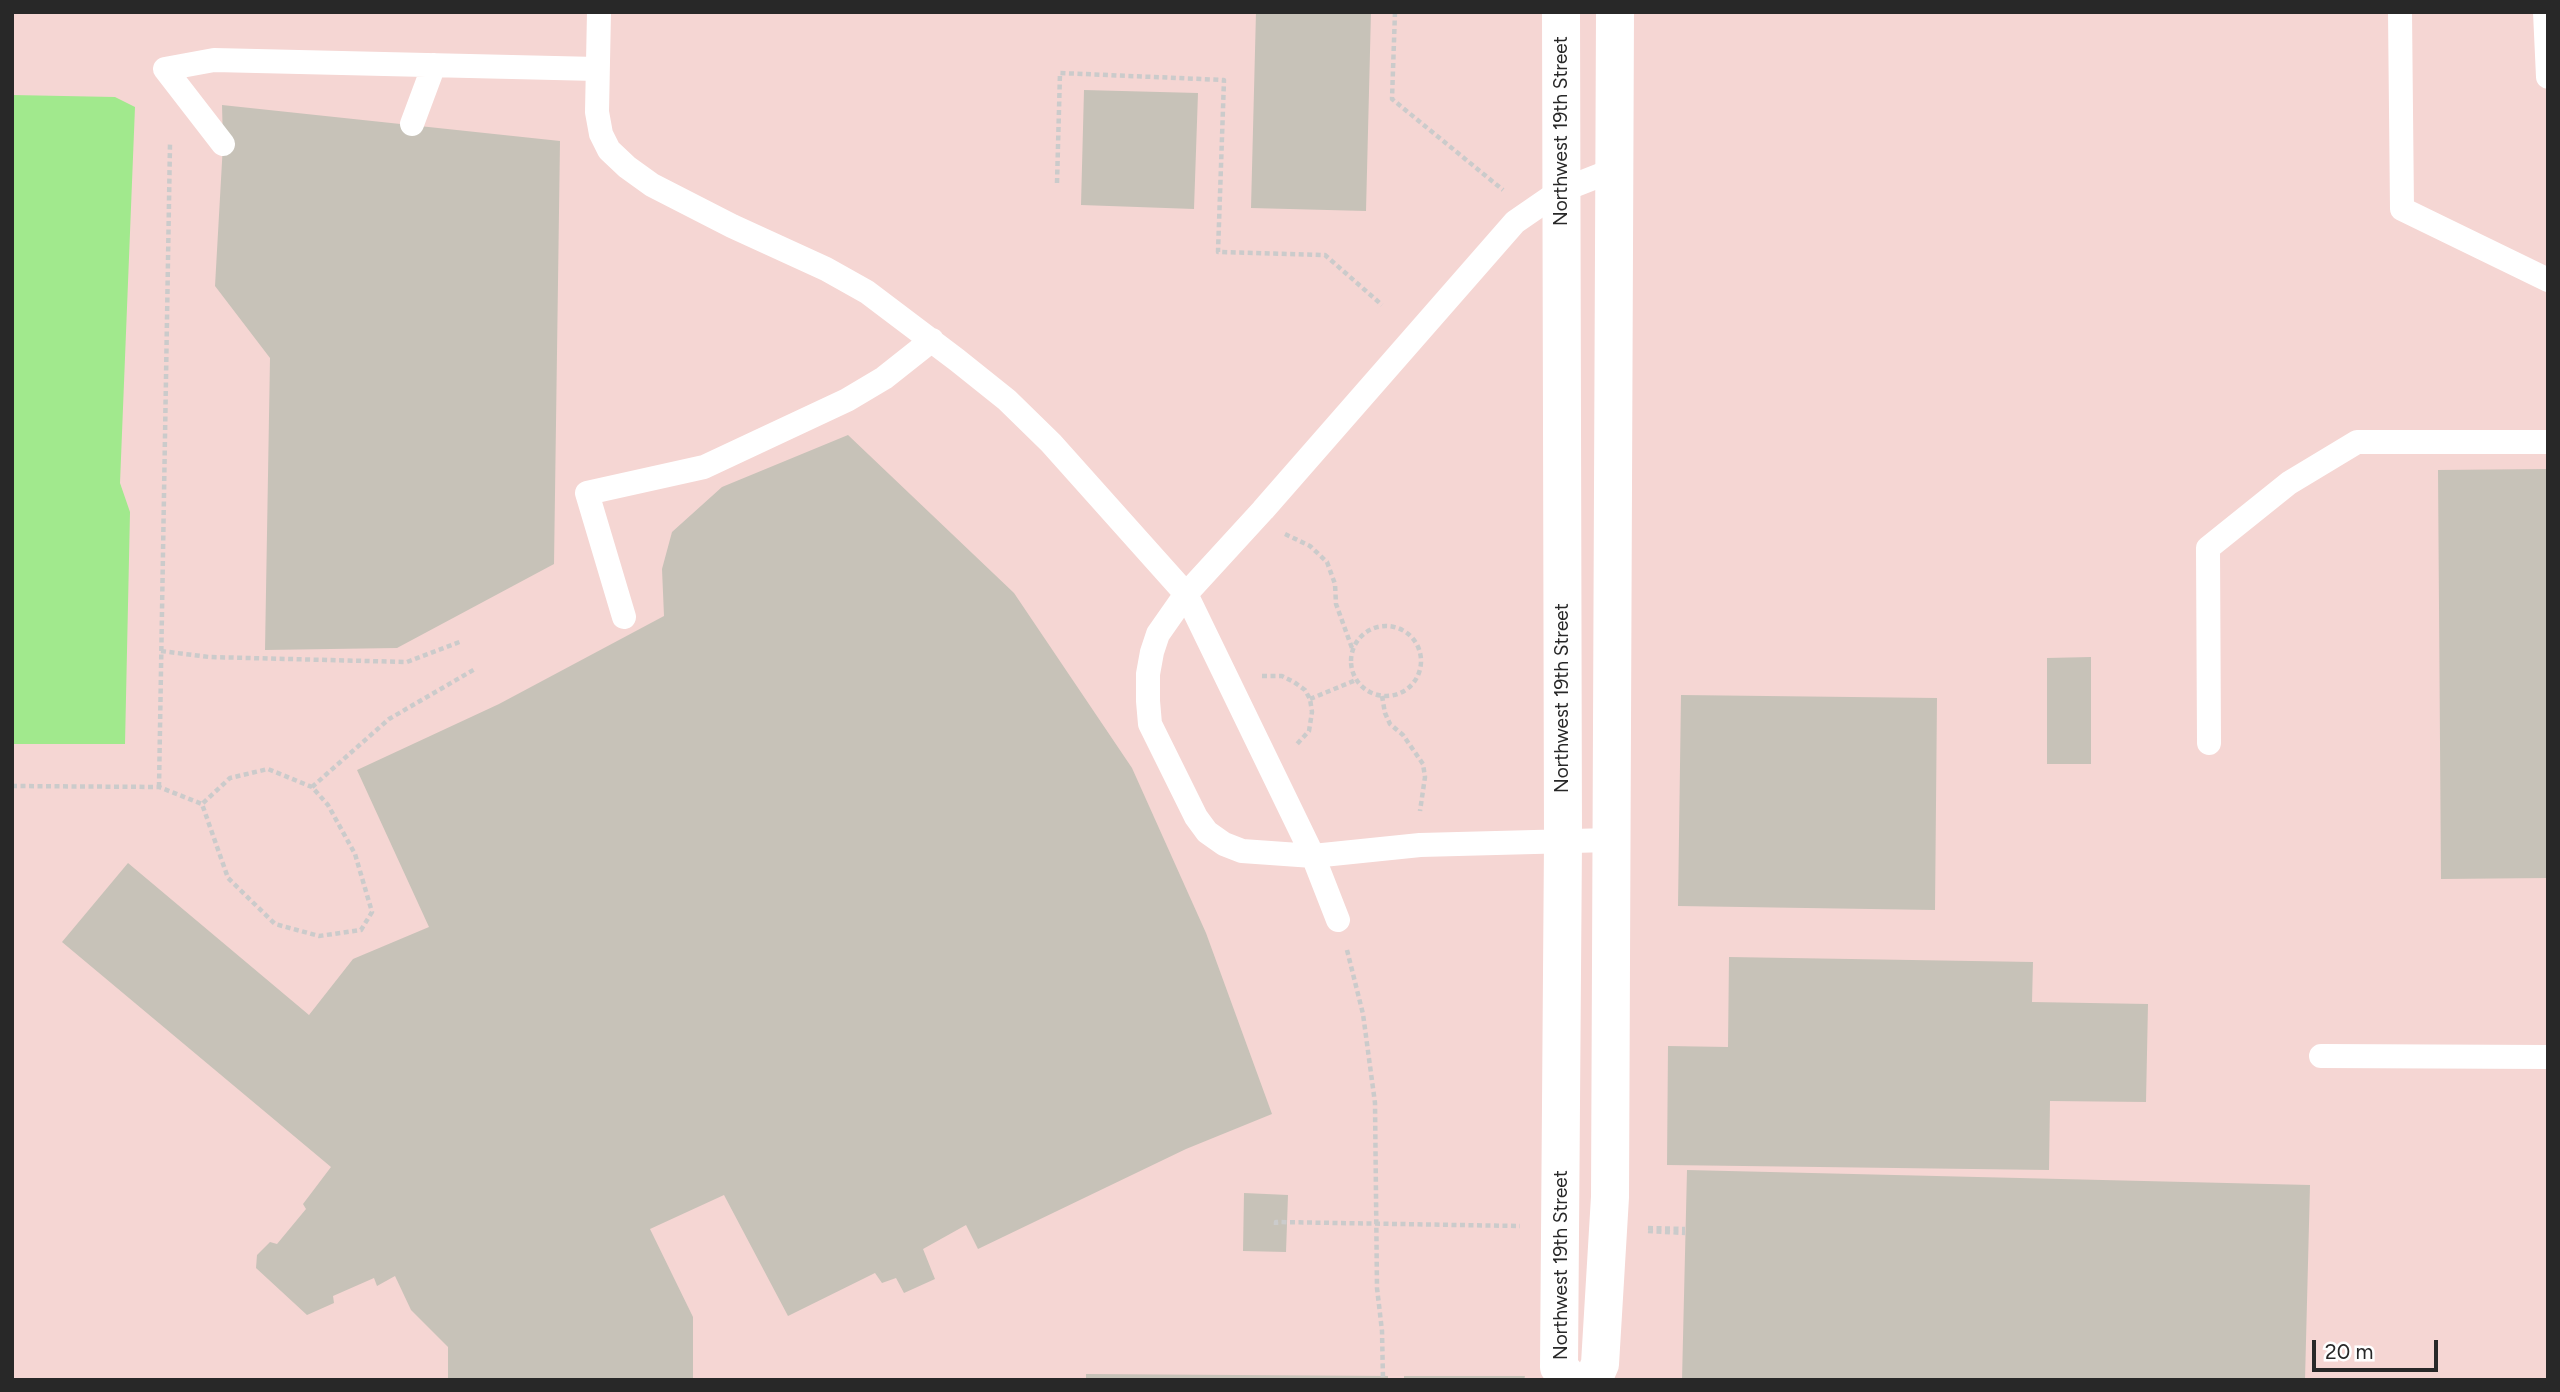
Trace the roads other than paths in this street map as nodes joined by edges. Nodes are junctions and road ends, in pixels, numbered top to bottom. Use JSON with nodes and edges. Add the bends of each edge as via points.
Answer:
{"nodes":[{"id":1,"x":599,"y":12,"type":"edge"},
{"id":2,"x":1562,"y":12,"type":"edge"},
{"id":3,"x":1615,"y":12,"type":"edge"},
{"id":4,"x":2400,"y":12,"type":"edge"},
{"id":5,"x":2545,"y":12,"type":"edge"},
{"id":6,"x":434,"y":65,"type":"junction"},
{"id":7,"x":597,"y":69,"type":"junction"},
{"id":8,"x":2548,"y":77,"type":"edge"},
{"id":9,"x":412,"y":124,"type":"dead end"},
{"id":10,"x":223,"y":144,"type":"dead end"},
{"id":11,"x":1616,"y":169,"type":"junction"},
{"id":12,"x":1560,"y":191,"type":"junction"},
{"id":13,"x":2548,"y":280,"type":"edge"},
{"id":14,"x":932,"y":340,"type":"junction"},
{"id":15,"x":2548,"y":442,"type":"edge"},
{"id":16,"x":1186,"y":594,"type":"junction"},
{"id":17,"x":624,"y":617,"type":"dead end"},
{"id":18,"x":2209,"y":743,"type":"dead end"},
{"id":19,"x":1610,"y":840,"type":"junction"},
{"id":20,"x":1563,"y":841,"type":"junction"},
{"id":21,"x":1313,"y":856,"type":"junction"},
{"id":22,"x":1338,"y":920,"type":"road end"},
{"id":23,"x":2321,"y":1056,"type":"dead end"},
{"id":24,"x":2548,"y":1057,"type":"edge"},
{"id":25,"x":1570,"y":1380,"type":"edge"},
{"id":26,"x":1592,"y":1380,"type":"edge"}],
"edges":[{"from":1,"to":7,"type":"lane"},
{"from":2,"to":12,"type":"street","name":"Northwest 19th Street"},
{"from":3,"to":11,"type":"street","name":"Northwest 19th Street"},
{"from":4,"to":13,"type":"lane","via":[[2402,209]]},
{"from":5,"to":8,"type":"lane"},
{"from":6,"to":7,"type":"lane"},
{"from":6,"to":9,"type":"lane"},
{"from":6,"to":10,"type":"lane","via":[[214,60],[165,69]]},
{"from":7,"to":14,"type":"lane","via":[[601,134],[609,150],[627,167],[652,185],[867,292]]},
{"from":11,"to":12,"type":"lane"},
{"from":11,"to":19,"type":"street","name":"Northwest 19th Street"},
{"from":12,"to":16,"type":"lane","via":[[1515,222]]},
{"from":12,"to":20,"type":"street","name":"Northwest 19th Street"},
{"from":14,"to":16,"type":"lane","via":[[1007,400],[1051,443]]},
{"from":14,"to":17,"type":"lane","via":[[884,379],[847,400],[705,467],[587,493]]},
{"from":15,"to":18,"type":"lane","via":[[2357,442],[2289,483],[2208,548]]},
{"from":16,"to":21,"type":"lane"},
{"from":16,"to":21,"type":"lane","via":[[1158,634],[1152,652],[1150,724],[1207,832],[1242,851]]},
{"from":19,"to":20,"type":"lane"},
{"from":19,"to":26,"type":"street","name":"Northwest 19th Street","via":[[1610,1208],[1600,1364]]},
{"from":20,"to":21,"type":"lane","via":[[1420,845]]},
{"from":20,"to":25,"type":"street","name":"Northwest 19th Street","via":[[1559,1367]]},
{"from":21,"to":22,"type":"lane"},
{"from":23,"to":24,"type":"lane"}]}
